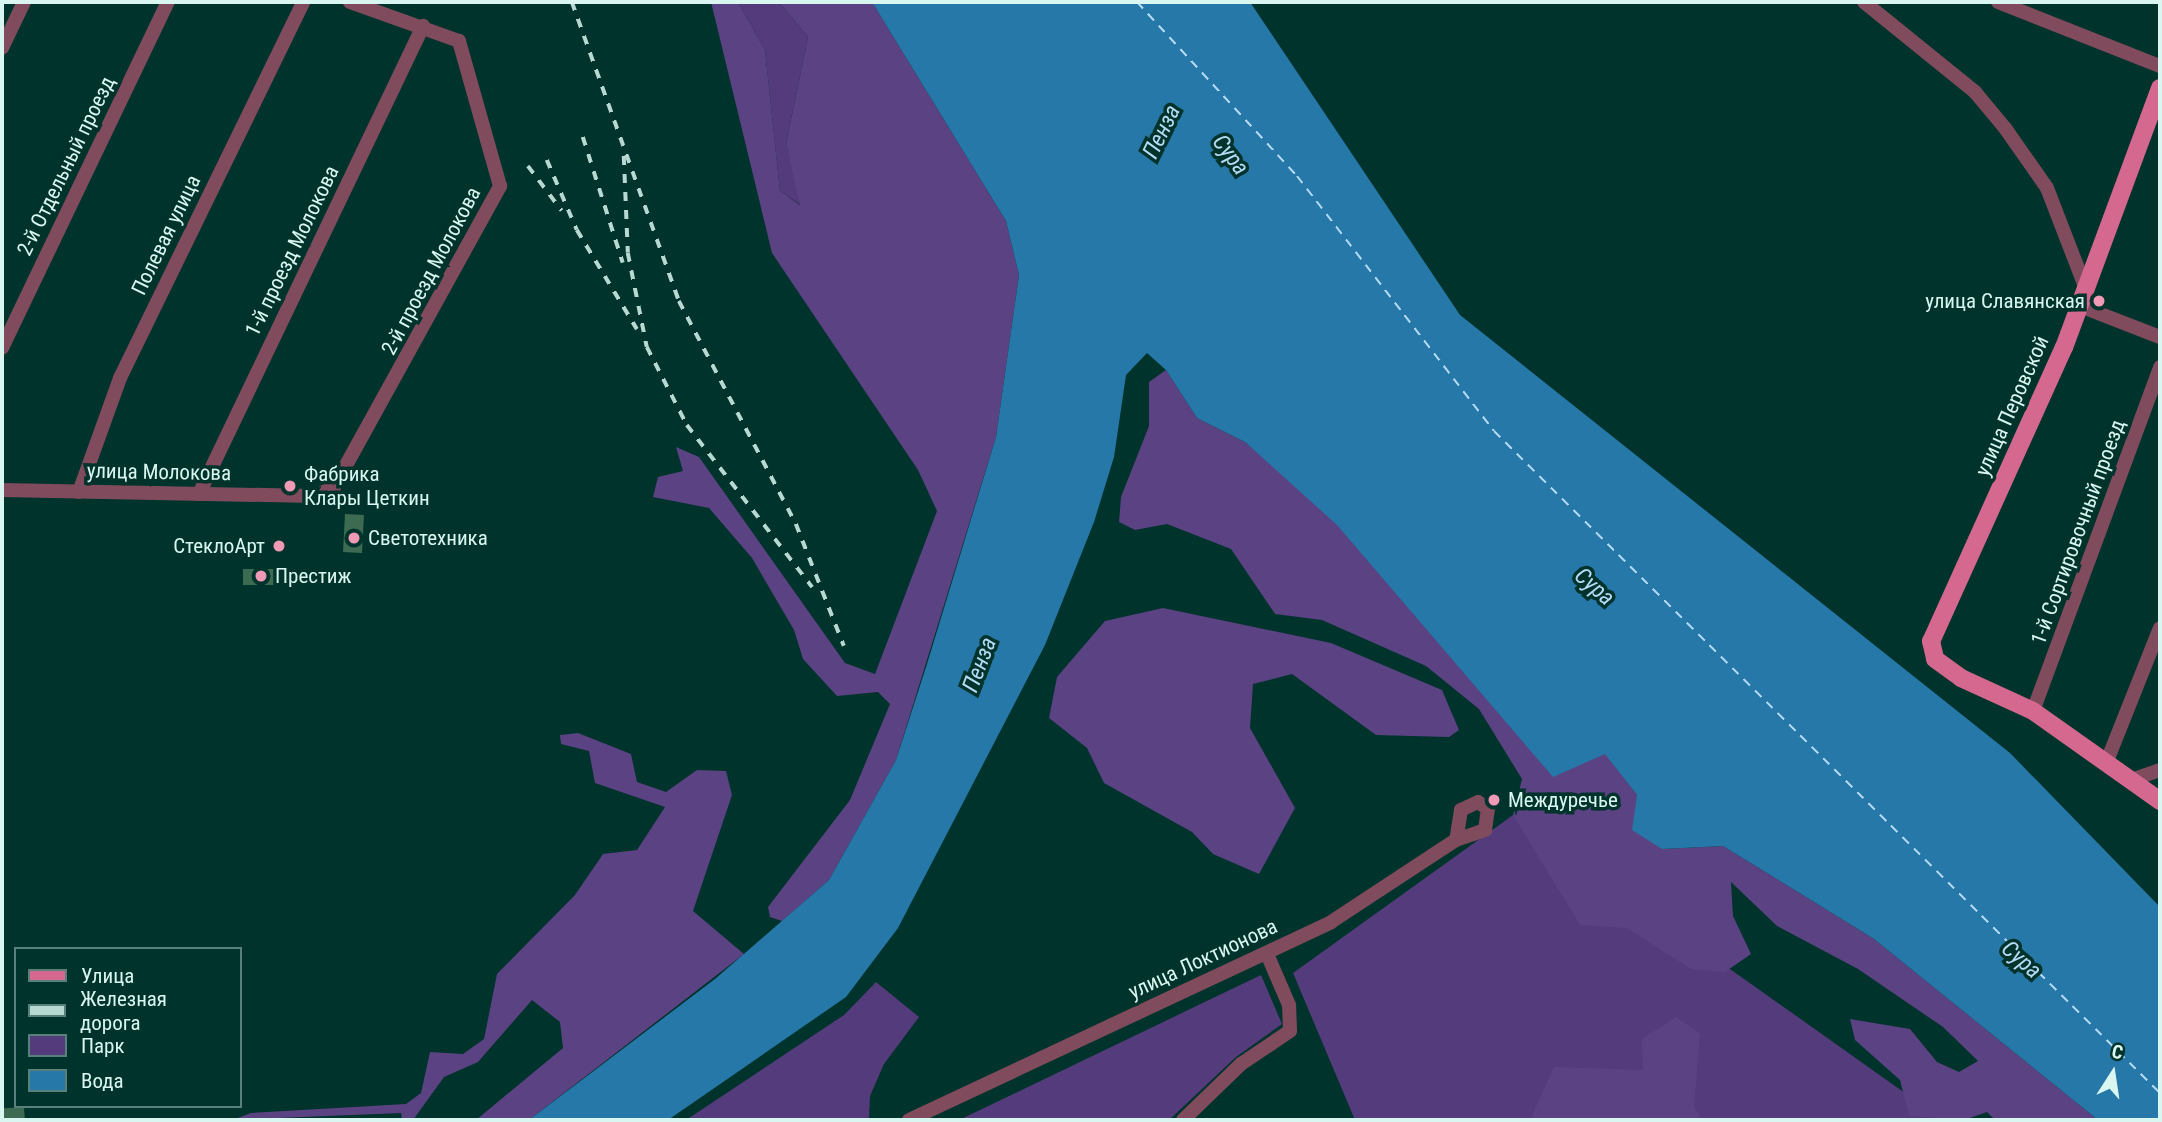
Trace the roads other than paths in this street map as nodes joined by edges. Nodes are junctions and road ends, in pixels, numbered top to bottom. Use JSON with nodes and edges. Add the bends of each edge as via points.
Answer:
{"nodes":[{"id":1,"x":24,"y":2,"type":"edge"},
{"id":2,"x":168,"y":2,"type":"edge"},
{"id":3,"x":303,"y":2,"type":"edge"},
{"id":4,"x":349,"y":2,"type":"edge"},
{"id":5,"x":1864,"y":2,"type":"edge"},
{"id":6,"x":1998,"y":2,"type":"edge"},
{"id":7,"x":423,"y":26,"type":"junction"},
{"id":8,"x":2,"y":48,"type":"edge"},
{"id":9,"x":2160,"y":66,"type":"edge"},
{"id":10,"x":2160,"y":88,"type":"edge"},
{"id":11,"x":2086,"y":289,"type":"junction"},
{"id":12,"x":2080,"y":306,"type":"junction"},
{"id":13,"x":2160,"y":337,"type":"edge"},
{"id":14,"x":2,"y":348,"type":"edge"},
{"id":15,"x":2160,"y":367,"type":"edge"},
{"id":16,"x":2,"y":490,"type":"edge"},
{"id":17,"x":79,"y":492,"type":"junction"},
{"id":18,"x":199,"y":494,"type":"junction"},
{"id":19,"x":315,"y":496,"type":"joint"},
{"id":20,"x":2160,"y":628,"type":"edge"},
{"id":21,"x":2034,"y":711,"type":"junction"},
{"id":22,"x":2107,"y":761,"type":"junction"},
{"id":23,"x":2160,"y":770,"type":"edge"},
{"id":24,"x":2131,"y":780,"type":"junction"},
{"id":25,"x":2160,"y":801,"type":"edge"},
{"id":26,"x":1456,"y":840,"type":"junction"},
{"id":27,"x":1266,"y":954,"type":"junction"},
{"id":28,"x":909,"y":1120,"type":"edge"},
{"id":29,"x":1183,"y":1120,"type":"edge"}],
"edges":[{"from":1,"to":8,"type":"street"},
{"from":2,"to":14,"type":"street","name":"2-й Отдельный проезд"},
{"from":3,"to":17,"type":"street","name":"Полевая улица","via":[[115,388]]},
{"from":4,"to":7,"type":"street"},
{"from":5,"to":11,"type":"street","via":[[1975,92],[2006,128],[2047,188]]},
{"from":6,"to":9,"type":"street"},
{"from":7,"to":18,"type":"street","name":"1-й проезд Молокова"},
{"from":7,"to":19,"type":"street","name":"2-й проезд Молокова","via":[[458,41],[500,186],[334,487]]},
{"from":10,"to":11,"type":"main road","name":"улица Перовской"},
{"from":11,"to":12,"type":"main road","name":"улица Перовской"},
{"from":12,"to":13,"type":"street"},
{"from":12,"to":21,"type":"main road","name":"улица Перовской","via":[[2023,443],[1934,622],[1935,659]]},
{"from":15,"to":21,"type":"street","name":"1-й Сортировочный проезд"},
{"from":16,"to":17,"type":"street","name":"улица Молокова"},
{"from":17,"to":18,"type":"street","name":"улица Молокова"},
{"from":18,"to":19,"type":"street","name":"улица Молокова"},
{"from":20,"to":22,"type":"street"},
{"from":21,"to":22,"type":"main road"},
{"from":22,"to":24,"type":"main road"},
{"from":23,"to":24,"type":"street"},
{"from":24,"to":25,"type":"main road"},
{"from":26,"to":26,"type":"street","name":"улица Локтионова","via":[[1461,810],[1478,802],[1488,809],[1485,830]]},
{"from":26,"to":27,"type":"street","name":"улица Локтионова","via":[[1331,922]]},
{"from":27,"to":28,"type":"street","name":"улица Локтионова"},
{"from":27,"to":29,"type":"street","via":[[1289,1005],[1290,1031],[1241,1064]]}]}
